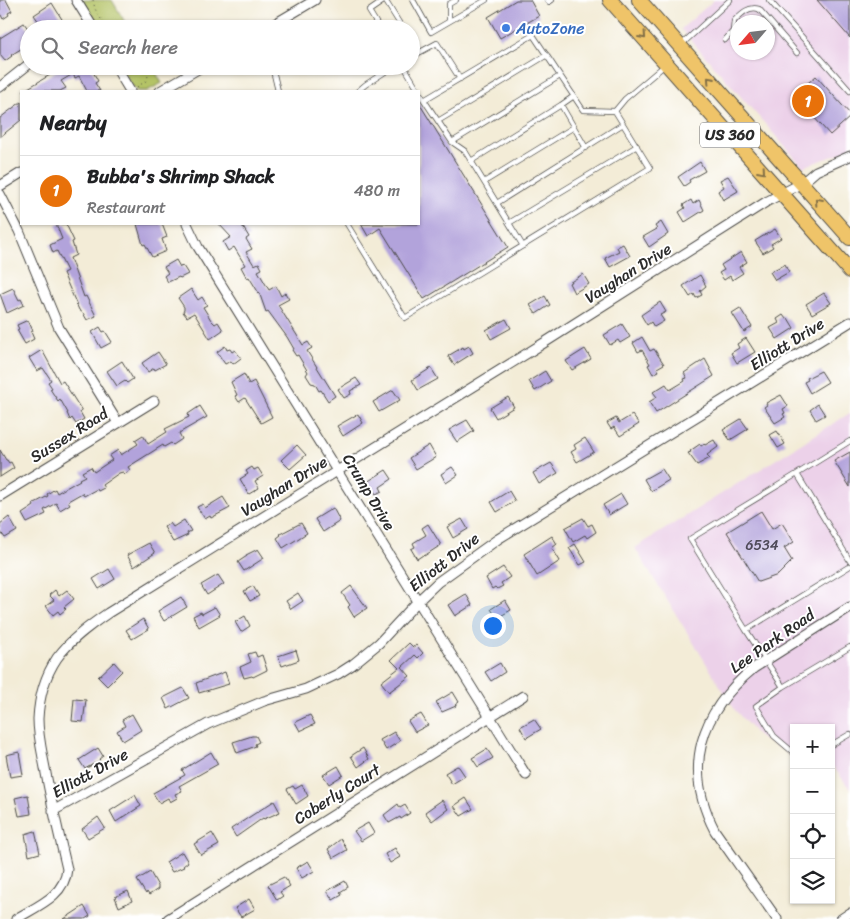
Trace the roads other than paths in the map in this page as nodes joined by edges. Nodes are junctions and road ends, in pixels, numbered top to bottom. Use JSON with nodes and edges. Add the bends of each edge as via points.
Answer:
{"nodes":[{"id":1,"x":76,"y":0,"type":"edge"},
{"id":2,"x":315,"y":0,"type":"edge"},
{"id":3,"x":413,"y":0,"type":"edge"},
{"id":4,"x":456,"y":0,"type":"edge"},
{"id":5,"x":486,"y":0,"type":"edge"},
{"id":6,"x":547,"y":0,"type":"edge"},
{"id":7,"x":552,"y":0,"type":"edge"},
{"id":8,"x":610,"y":0,"type":"edge"},
{"id":9,"x":639,"y":0,"type":"edge"},
{"id":10,"x":730,"y":0,"type":"edge"},
{"id":11,"x":769,"y":0,"type":"edge"},
{"id":12,"x":86,"y":20,"type":"edge"},
{"id":13,"x":281,"y":20,"type":"edge"},
{"id":14,"x":374,"y":20,"type":"edge"},
{"id":15,"x":397,"y":20,"type":"edge"},
{"id":16,"x":449,"y":22,"type":"junction"},
{"id":17,"x":431,"y":32,"type":"junction"},
{"id":18,"x":725,"y":40,"type":"dead end"},
{"id":19,"x":437,"y":43,"type":"junction"},
{"id":20,"x":680,"y":46,"type":"junction"},
{"id":21,"x":420,"y":52,"type":"edge"},
{"id":22,"x":797,"y":53,"type":"dead end"},
{"id":23,"x":547,"y":56,"type":"junction"},
{"id":24,"x":667,"y":63,"type":"junction"},
{"id":25,"x":20,"y":71,"type":"edge"},
{"id":26,"x":121,"y":75,"type":"edge"},
{"id":27,"x":188,"y":75,"type":"edge"},
{"id":28,"x":274,"y":75,"type":"edge"},
{"id":29,"x":380,"y":75,"type":"edge"},
{"id":30,"x":409,"y":75,"type":"edge"},
{"id":31,"x":560,"y":76,"type":"junction"},
{"id":32,"x":460,"y":79,"type":"junction"},
{"id":33,"x":0,"y":87,"type":"edge"},
{"id":34,"x":417,"y":88,"type":"joint"},
{"id":35,"x":129,"y":90,"type":"edge"},
{"id":36,"x":162,"y":90,"type":"edge"},
{"id":37,"x":278,"y":90,"type":"edge"},
{"id":38,"x":359,"y":90,"type":"edge"},
{"id":39,"x":413,"y":90,"type":"edge"},
{"id":40,"x":850,"y":91,"type":"edge"},
{"id":41,"x":420,"y":93,"type":"edge"},
{"id":42,"x":574,"y":96,"type":"junction"},
{"id":43,"x":424,"y":100,"type":"junction"},
{"id":44,"x":561,"y":104,"type":"junction"},
{"id":45,"x":615,"y":111,"type":"junction"},
{"id":46,"x":438,"y":121,"type":"junction"},
{"id":47,"x":623,"y":124,"type":"junction"},
{"id":48,"x":574,"y":127,"type":"junction"},
{"id":49,"x":452,"y":142,"type":"junction"},
{"id":50,"x":636,"y":146,"type":"junction"},
{"id":51,"x":586,"y":148,"type":"junction"},
{"id":52,"x":850,"y":156,"type":"edge"},
{"id":53,"x":471,"y":161,"type":"junction"},
{"id":54,"x":20,"y":174,"type":"edge"},
{"id":55,"x":484,"y":182,"type":"junction"},
{"id":56,"x":802,"y":183,"type":"junction"},
{"id":57,"x":0,"y":186,"type":"edge"},
{"id":58,"x":0,"y":194,"type":"edge"},
{"id":59,"x":782,"y":194,"type":"junction"},
{"id":60,"x":497,"y":203,"type":"junction"},
{"id":61,"x":509,"y":224,"type":"junction"},
{"id":62,"x":187,"y":225,"type":"edge"},
{"id":63,"x":348,"y":225,"type":"edge"},
{"id":64,"x":850,"y":238,"type":"edge"},
{"id":65,"x":523,"y":246,"type":"junction"},
{"id":66,"x":850,"y":271,"type":"edge"},
{"id":67,"x":850,"y":322,"type":"edge"},
{"id":68,"x":154,"y":401,"type":"dead end"},
{"id":69,"x":118,"y":423,"type":"junction"},
{"id":70,"x":850,"y":441,"type":"edge"},
{"id":71,"x":338,"y":470,"type":"junction"},
{"id":72,"x":797,"y":474,"type":"junction"},
{"id":73,"x":0,"y":496,"type":"edge"},
{"id":74,"x":850,"y":561,"type":"edge"},
{"id":75,"x":850,"y":566,"type":"edge"},
{"id":76,"x":418,"y":601,"type":"junction"},
{"id":77,"x":850,"y":607,"type":"edge"},
{"id":78,"x":746,"y":630,"type":"junction"},
{"id":79,"x":850,"y":647,"type":"edge"},
{"id":80,"x":766,"y":661,"type":"junction"},
{"id":81,"x":783,"y":688,"type":"junction"},
{"id":82,"x":523,"y":696,"type":"dead end"},
{"id":83,"x":490,"y":716,"type":"junction"},
{"id":84,"x":850,"y":734,"type":"edge"},
{"id":85,"x":835,"y":743,"type":"edge"},
{"id":86,"x":790,"y":750,"type":"edge"},
{"id":87,"x":526,"y":775,"type":"dead end"},
{"id":88,"x":53,"y":811,"type":"junction"},
{"id":89,"x":850,"y":913,"type":"edge"},
{"id":90,"x":16,"y":919,"type":"edge"},
{"id":91,"x":168,"y":919,"type":"edge"},
{"id":92,"x":777,"y":919,"type":"edge"},
{"id":93,"x":841,"y":919,"type":"edge"}],
"edges":[{"from":1,"to":12,"type":"street"},
{"from":2,"to":13,"type":"street"},
{"from":3,"to":17,"type":"lane"},
{"from":4,"to":16,"type":"lane","via":[[449,4]]},
{"from":5,"to":16,"type":"lane"},
{"from":6,"to":7,"type":"lane"},
{"from":8,"to":24,"type":"highway","number":"US 360","one_way":true},
{"from":9,"to":20,"type":"highway","number":"US 360"},
{"from":10,"to":20,"type":"lane"},
{"from":11,"to":40,"type":"lane"},
{"from":14,"to":15,"type":"lane","via":[[369,11],[385,0]]},
{"from":16,"to":17,"type":"lane"},
{"from":17,"to":19,"type":"lane"},
{"from":18,"to":22,"type":"lane","via":[[733,31],[734,21],[743,12],[754,8],[759,9]]},
{"from":19,"to":21,"type":"lane"},
{"from":19,"to":32,"type":"lane"},
{"from":56,"to":20,"type":"highway","number":"US 360","one_way":true},
{"from":23,"to":31,"type":"lane"},
{"from":23,"to":32,"type":"lane","via":[[533,35]]},
{"from":23,"to":46,"type":"lane"},
{"from":24,"to":45,"type":"lane"},
{"from":24,"to":59,"type":"highway","number":"US 360","one_way":true},
{"from":25,"to":33,"type":"street"},
{"from":26,"to":35,"type":"street"},
{"from":27,"to":36,"type":"street"},
{"from":28,"to":37,"type":"lane"},
{"from":29,"to":38,"type":"lane"},
{"from":30,"to":34,"type":"lane"},
{"from":31,"to":42,"type":"lane"},
{"from":31,"to":49,"type":"lane"},
{"from":32,"to":43,"type":"lane"},
{"from":34,"to":39,"type":"lane"},
{"from":41,"to":43,"type":"lane"},
{"from":42,"to":44,"type":"lane"},
{"from":42,"to":45,"type":"lane","via":[[582,110]]},
{"from":43,"to":46,"type":"lane"},
{"from":44,"to":48,"type":"lane"},
{"from":44,"to":53,"type":"lane"},
{"from":45,"to":47,"type":"lane"},
{"from":46,"to":49,"type":"lane"},
{"from":47,"to":50,"type":"lane"},
{"from":47,"to":51,"type":"lane"},
{"from":48,"to":51,"type":"lane"},
{"from":48,"to":55,"type":"lane"},
{"from":49,"to":53,"type":"lane","via":[[465,151]]},
{"from":50,"to":61,"type":"lane"},
{"from":50,"to":65,"type":"lane","via":[[650,168]]},
{"from":51,"to":60,"type":"lane"},
{"from":52,"to":56,"type":"street","name":"Vaughan Drive","via":[[816,171]]},
{"from":53,"to":55,"type":"lane"},
{"from":54,"to":57,"type":"street"},
{"from":55,"to":60,"type":"lane"},
{"from":56,"to":59,"type":"street","name":"Vaughan Drive"},
{"from":64,"to":56,"type":"highway","number":"US 360","one_way":true},
{"from":58,"to":69,"type":"street","via":[[59,328]]},
{"from":59,"to":66,"type":"highway","number":"US 360"},
{"from":59,"to":71,"type":"street","name":"Vaughan Drive"},
{"from":60,"to":61,"type":"lane"},
{"from":61,"to":65,"type":"lane"},
{"from":62,"to":71,"type":"street","name":"Crump Drive","via":[[198,247]]},
{"from":63,"to":65,"type":"lane","via":[[405,318]]},
{"from":67,"to":76,"type":"street","name":"Elliott Drive","via":[[498,540],[438,582]]},
{"from":68,"to":69,"type":"street","name":"Sussex Road"},
{"from":69,"to":73,"type":"street","name":"Sussex Road"},
{"from":70,"to":72,"type":"lane"},
{"from":71,"to":76,"type":"street","name":"Crump Drive"},
{"from":71,"to":88,"type":"street","name":"Vaughan Drive","via":[[108,612],[62,651],[44,687],[38,719]]},
{"from":72,"to":74,"type":"lane"},
{"from":72,"to":78,"type":"lane","via":[[690,539]]},
{"from":75,"to":78,"type":"lane"},
{"from":76,"to":83,"type":"street","name":"Crump Drive"},
{"from":76,"to":88,"type":"street","name":"Elliott Drive","via":[[367,654],[338,674],[306,689],[264,701],[208,724]]},
{"from":77,"to":80,"type":"street","name":"Lee Park Road"},
{"from":78,"to":80,"type":"lane"},
{"from":79,"to":81,"type":"lane"},
{"from":80,"to":81,"type":"lane"},
{"from":80,"to":92,"type":"street","name":"Lee Park Road","via":[[740,679],[717,707],[700,744],[698,768],[700,795],[715,831]]},
{"from":81,"to":86,"type":"lane","via":[[756,706],[774,736]]},
{"from":82,"to":83,"type":"street","name":"Coberly Court"},
{"from":83,"to":87,"type":"street","name":"Crump Drive"},
{"from":83,"to":91,"type":"street","name":"Coberly Court"},
{"from":84,"to":85,"type":"lane"},
{"from":88,"to":90,"type":"street","name":"Vaughan Drive","via":[[67,869],[66,878],[55,894]]},
{"from":89,"to":93,"type":"street"}]}
